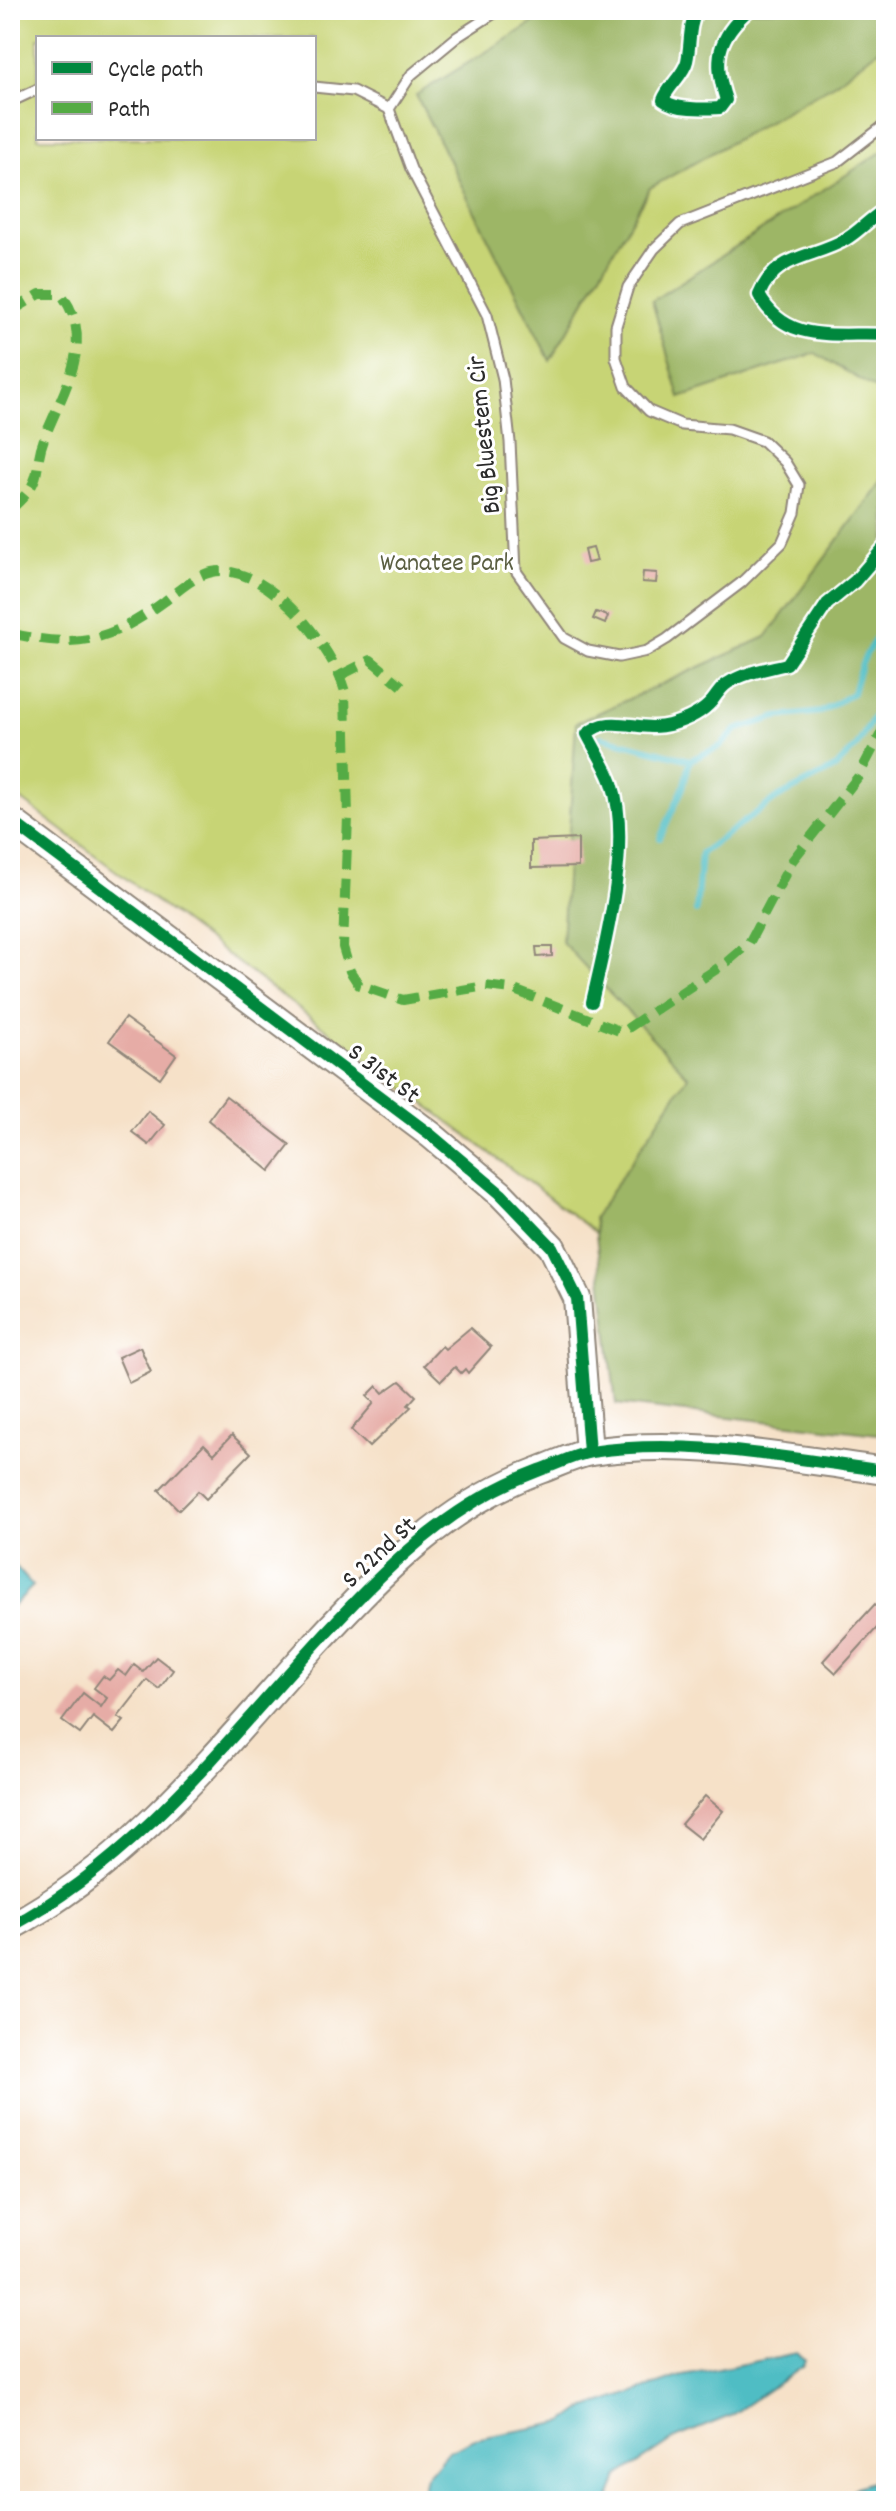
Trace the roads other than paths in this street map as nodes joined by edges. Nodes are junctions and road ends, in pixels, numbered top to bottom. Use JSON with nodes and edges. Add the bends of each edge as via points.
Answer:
{"nodes":[{"id":1,"x":499,"y":10,"type":"edge"},
{"id":2,"x":316,"y":87,"type":"edge"},
{"id":3,"x":36,"y":90,"type":"edge"},
{"id":4,"x":10,"y":102,"type":"edge"},
{"id":5,"x":389,"y":109,"type":"junction"},
{"id":6,"x":886,"y":124,"type":"edge"},
{"id":7,"x":10,"y":820,"type":"edge"},
{"id":8,"x":589,"y":1452,"type":"junction"},
{"id":9,"x":886,"y":1471,"type":"edge"},
{"id":10,"x":10,"y":1927,"type":"edge"}],
"edges":[{"from":1,"to":5,"type":"lane","via":[[411,75]]},
{"from":2,"to":5,"type":"lane","via":[[353,91]]},
{"from":3,"to":4,"type":"lane"},
{"from":5,"to":6,"type":"lane","name":"Big Bluestem Cir","via":[[411,169],[487,315],[503,379],[516,571],[564,638],[588,651],[619,657],[647,651],[667,639],[741,583],[782,543],[795,513],[799,485],[763,441],[729,429],[682,425],[649,411],[626,387],[616,358],[616,326],[628,287],[654,249],[680,224],[837,162]]},
{"from":7,"to":8,"type":"street","name":"S 31st St","via":[[431,1135],[501,1194],[552,1247],[577,1298]]},
{"from":8,"to":9,"type":"street","name":"S 22nd St","via":[[720,1450]]},
{"from":8,"to":10,"type":"street","name":"S 22nd St","via":[[516,1479],[445,1518],[389,1564],[115,1856],[55,1903]]}]}
